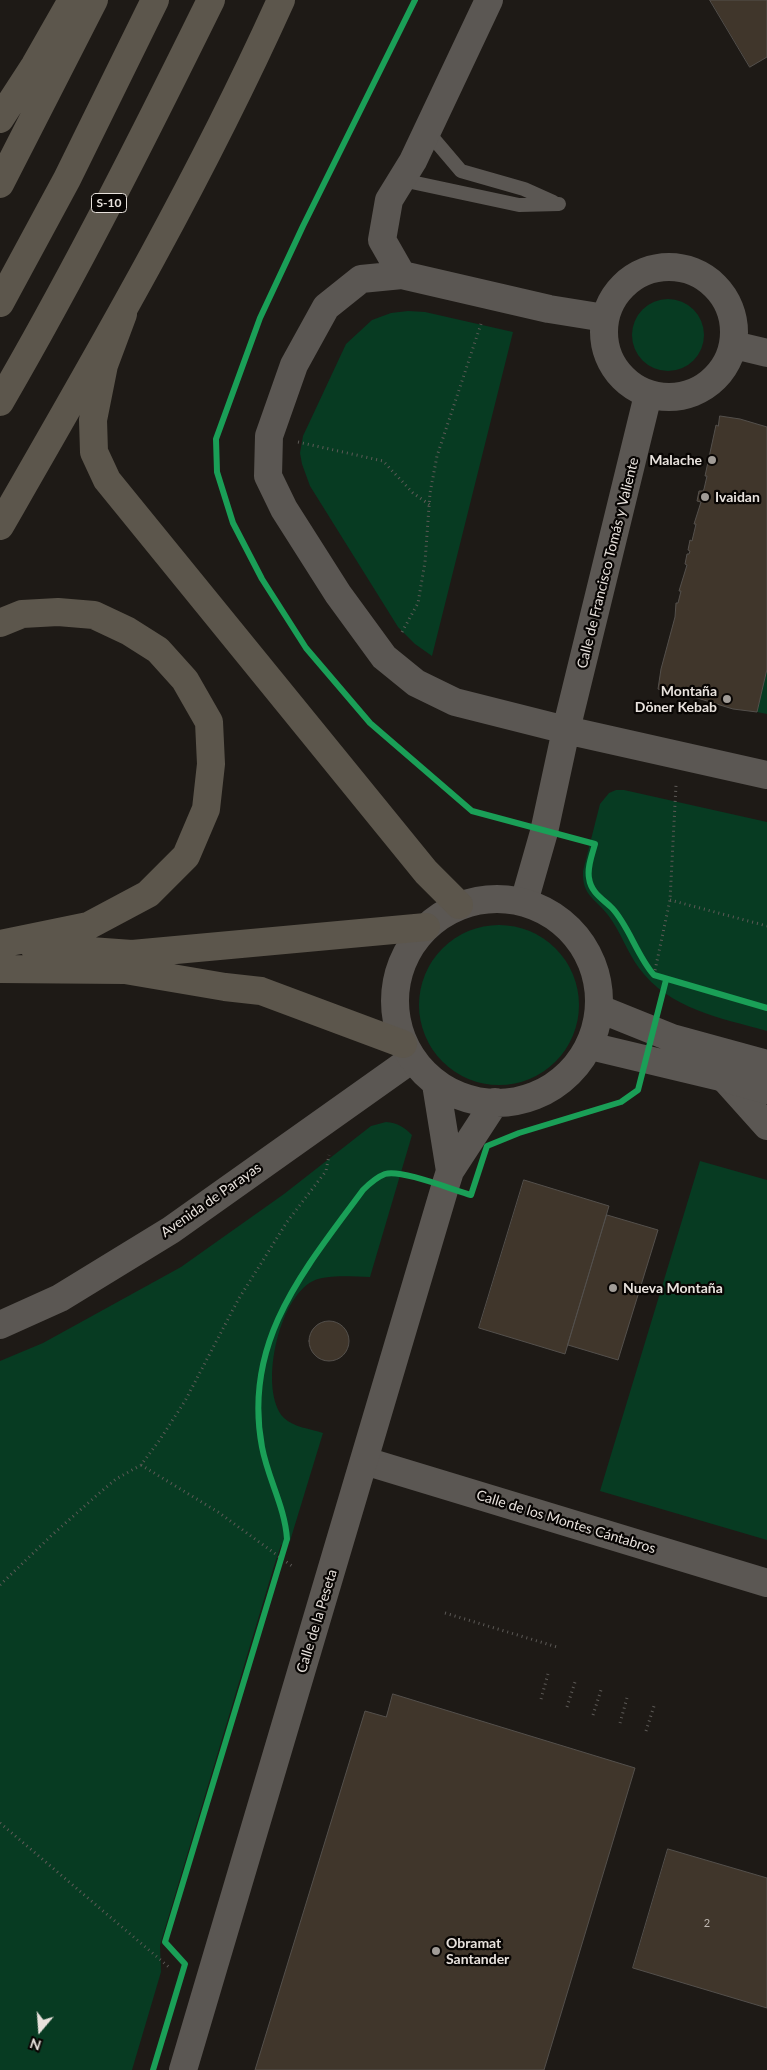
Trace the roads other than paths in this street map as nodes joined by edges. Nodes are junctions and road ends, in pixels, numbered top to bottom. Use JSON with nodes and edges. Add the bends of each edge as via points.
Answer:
{"nodes":[{"id":1,"x":72,"y":0,"type":"edge"},
{"id":2,"x":94,"y":0,"type":"edge"},
{"id":3,"x":155,"y":0,"type":"edge"},
{"id":4,"x":211,"y":0,"type":"edge"},
{"id":5,"x":280,"y":0,"type":"edge"},
{"id":6,"x":489,"y":0,"type":"edge"},
{"id":7,"x":0,"y":119,"type":"edge"},
{"id":8,"x":427,"y":131,"type":"junction"},
{"id":9,"x":402,"y":180,"type":"junction"},
{"id":10,"x":0,"y":184,"type":"edge"},
{"id":11,"x":402,"y":275,"type":"junction"},
{"id":12,"x":0,"y":303,"type":"edge"},
{"id":13,"x":123,"y":314,"type":"junction"},
{"id":14,"x":605,"y":318,"type":"junction"},
{"id":15,"x":734,"y":345,"type":"junction"},
{"id":16,"x":767,"y":353,"type":"edge"},
{"id":17,"x":648,"y":395,"type":"junction"},
{"id":18,"x":0,"y":402,"type":"edge"},
{"id":19,"x":0,"y":526,"type":"edge"},
{"id":20,"x":0,"y":623,"type":"edge"},
{"id":21,"x":566,"y":730,"type":"junction"},
{"id":22,"x":767,"y":775,"type":"edge"},
{"id":23,"x":524,"y":902,"type":"junction"},
{"id":24,"x":459,"y":905,"type":"junction"},
{"id":25,"x":426,"y":927,"type":"junction"},
{"id":26,"x":0,"y":944,"type":"edge"},
{"id":27,"x":0,"y":969,"type":"edge"},
{"id":28,"x":600,"y":1009,"type":"junction"},
{"id":29,"x":590,"y":1046,"type":"junction"},
{"id":30,"x":408,"y":1052,"type":"junction"},
{"id":31,"x":767,"y":1064,"type":"edge"},
{"id":32,"x":724,"y":1078,"type":"junction"},
{"id":33,"x":436,"y":1084,"type":"junction"},
{"id":34,"x":767,"y":1090,"type":"edge"},
{"id":35,"x":495,"y":1102,"type":"junction"},
{"id":36,"x":767,"y":1126,"type":"edge"},
{"id":37,"x":450,"y":1172,"type":"junction"},
{"id":38,"x":0,"y":1325,"type":"edge"},
{"id":39,"x":365,"y":1461,"type":"junction"},
{"id":40,"x":767,"y":1582,"type":"edge"},
{"id":41,"x":183,"y":2070,"type":"edge"}],
"edges":[{"from":1,"to":7,"type":"highway"},
{"from":2,"to":10,"type":"highway"},
{"from":3,"to":12,"type":"highway","via":[[67,179]]},
{"from":4,"to":18,"type":"highway","number":"S-10","via":[[54,310]]},
{"from":5,"to":13,"type":"highway","via":[[199,168]]},
{"from":6,"to":8,"type":"street"},
{"from":8,"to":9,"type":"street"},
{"from":8,"to":9,"type":"lane","via":[[461,171],[524,189],[559,204],[519,205]]},
{"from":9,"to":11,"type":"street","via":[[389,200],[382,240]]},
{"from":11,"to":14,"type":"street","via":[[549,309]]},
{"from":11,"to":21,"type":"street","via":[[360,279],[326,307],[294,365],[269,436],[268,476],[289,517],[338,594],[384,658],[416,683],[456,702]]},
{"from":13,"to":19,"type":"highway"},
{"from":13,"to":24,"type":"highway","via":[[104,365],[93,420],[94,452],[107,480],[426,872]]},
{"from":14,"to":15,"type":"street","via":[[612,299],[625,283],[642,272],[662,266],[682,268],[702,275],[718,288],[729,305],[735,324]]},
{"from":14,"to":17,"type":"street","via":[[603,335],[614,367],[624,380]]},
{"from":15,"to":16,"type":"street"},
{"from":15,"to":17,"type":"street","via":[[723,369],[704,387],[680,397]]},
{"from":17,"to":21,"type":"street","name":"Calle de Francisco Tomás y Valiente"},
{"from":20,"to":26,"type":"highway","via":[[22,614],[94,614],[128,630],[158,650],[185,680],[209,722],[211,764],[206,809],[186,856],[148,894],[88,926]]},
{"from":21,"to":22,"type":"street"},
{"from":21,"to":23,"type":"street","name":"Calle de Francisco Tomás y Valiente","via":[[544,832]]},
{"from":23,"to":24,"type":"street","via":[[496,899]]},
{"from":23,"to":28,"type":"street","via":[[566,925],[586,950],[599,985]]},
{"from":24,"to":25,"type":"street"},
{"from":25,"to":26,"type":"highway","via":[[132,954]]},
{"from":25,"to":30,"type":"street","via":[[405,955],[397,976],[394,1009]]},
{"from":27,"to":30,"type":"highway","via":[[125,970],[261,991]]},
{"from":28,"to":29,"type":"street"},
{"from":28,"to":31,"type":"street","via":[[672,1038]]},
{"from":29,"to":32,"type":"street"},
{"from":29,"to":35,"type":"street","via":[[560,1083],[524,1101]]},
{"from":30,"to":33,"type":"street"},
{"from":30,"to":38,"type":"street","name":"Avenida de Parayas","via":[[171,1230],[60,1298]]},
{"from":32,"to":34,"type":"street"},
{"from":32,"to":36,"type":"street"},
{"from":33,"to":35,"type":"street","via":[[465,1099]]},
{"from":33,"to":37,"type":"street","name":"Calle de la Peseta"},
{"from":35,"to":37,"type":"street","name":"Calle de la Peseta"},
{"from":37,"to":39,"type":"street","name":"Calle de la Peseta"},
{"from":39,"to":40,"type":"street","name":"Calle de los Montes Cántabros"},
{"from":39,"to":41,"type":"street","name":"Calle de la Peseta"}]}
